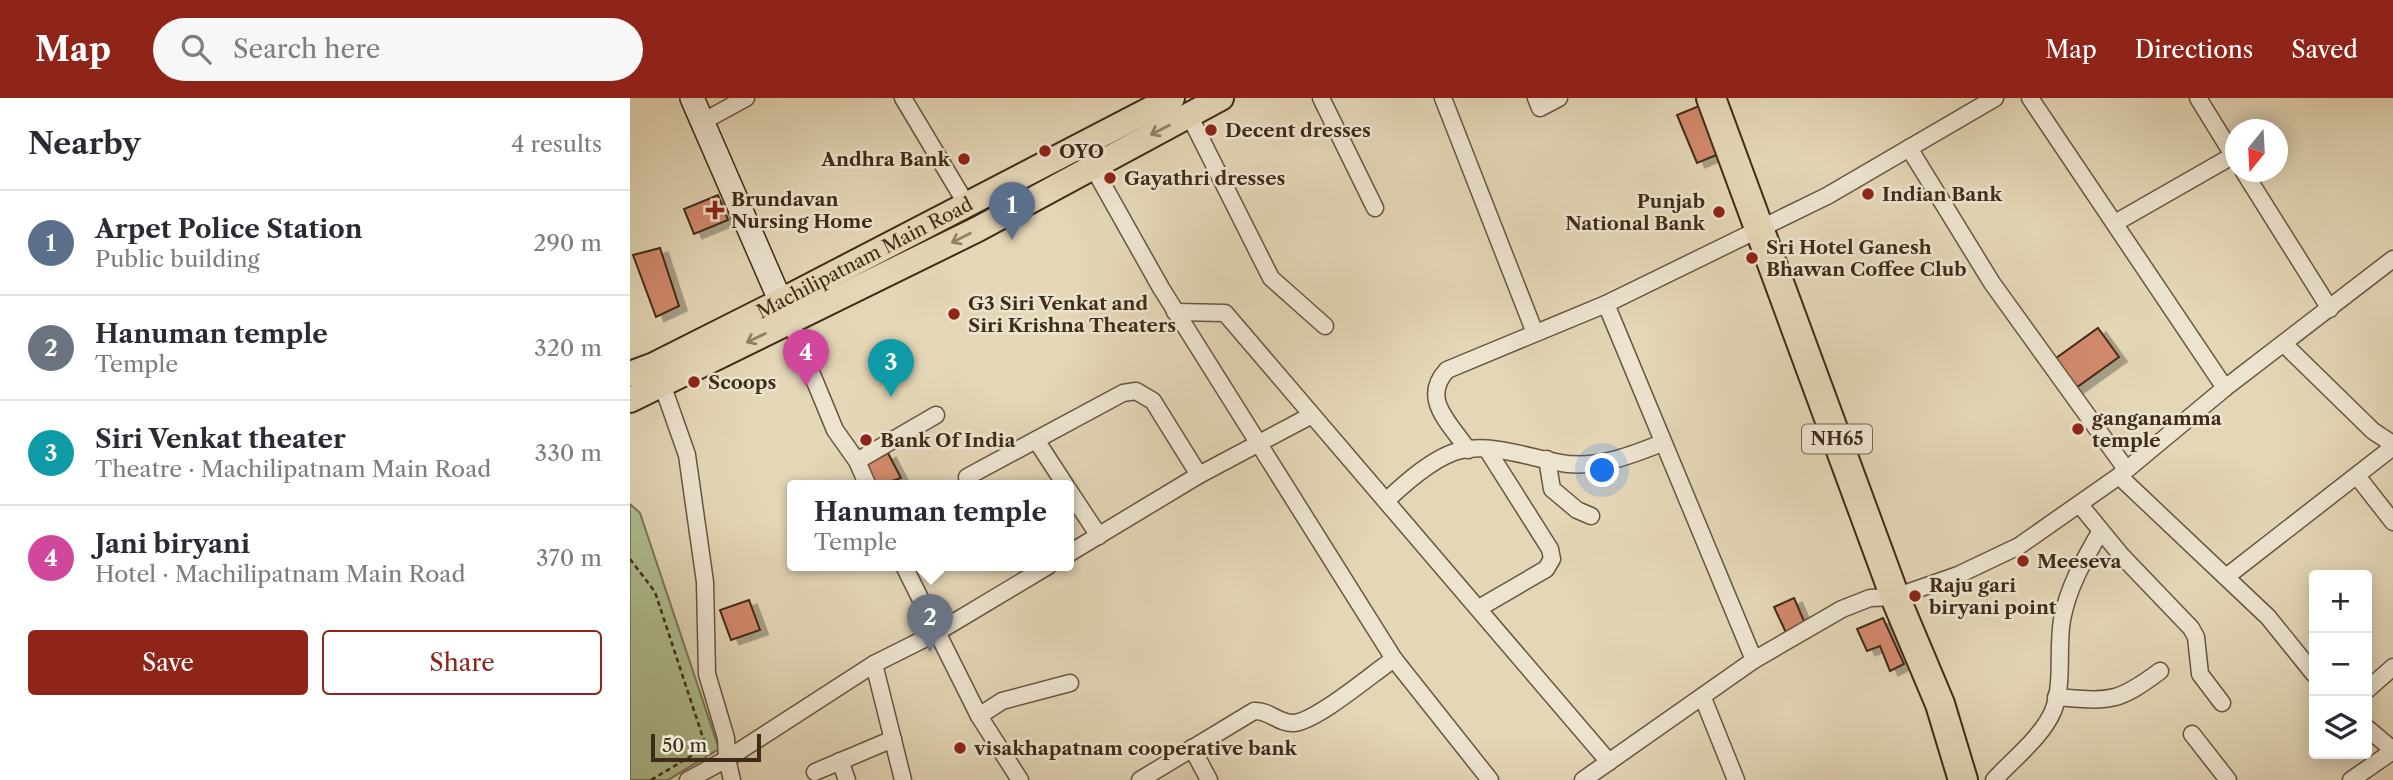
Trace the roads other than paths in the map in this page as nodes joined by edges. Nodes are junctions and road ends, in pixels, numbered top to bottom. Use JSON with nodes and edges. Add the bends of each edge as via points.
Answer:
{"nodes":[{"id":1,"x":692,"y":98,"type":"edge"},
{"id":2,"x":746,"y":98,"type":"edge"},
{"id":3,"x":903,"y":98,"type":"edge"},
{"id":4,"x":1221,"y":98,"type":"edge"},
{"id":5,"x":1321,"y":98,"type":"edge"},
{"id":6,"x":1443,"y":98,"type":"edge"},
{"id":7,"x":1536,"y":98,"type":"edge"},
{"id":8,"x":1559,"y":98,"type":"edge"},
{"id":9,"x":1711,"y":98,"type":"edge"},
{"id":10,"x":2030,"y":98,"type":"edge"},
{"id":11,"x":2198,"y":98,"type":"edge"},
{"id":12,"x":1988,"y":100,"type":"edge"},
{"id":13,"x":1180,"y":107,"type":"edge"},
{"id":14,"x":702,"y":122,"type":"junction"},
{"id":15,"x":2225,"y":141,"type":"edge"},
{"id":16,"x":1909,"y":148,"type":"junction"},
{"id":17,"x":1086,"y":155,"type":"junction"},
{"id":18,"x":2225,"y":162,"type":"edge"},
{"id":19,"x":2250,"y":182,"type":"edge"},
{"id":20,"x":967,"y":205,"type":"junction"},
{"id":21,"x":1375,"y":208,"type":"dead end"},
{"id":22,"x":2115,"y":223,"type":"junction"},
{"id":23,"x":1759,"y":230,"type":"junction"},
{"id":24,"x":2393,"y":259,"type":"edge"},
{"id":25,"x":1605,"y":304,"type":"junction"},
{"id":26,"x":2330,"y":309,"type":"junction"},
{"id":27,"x":784,"y":312,"type":"junction"},
{"id":28,"x":1175,"y":312,"type":"junction"},
{"id":29,"x":1325,"y":326,"type":"dead end"},
{"id":30,"x":1535,"y":333,"type":"junction"},
{"id":31,"x":2284,"y":344,"type":"junction"},
{"id":32,"x":630,"y":374,"type":"edge"},
{"id":33,"x":662,"y":384,"type":"junction"},
{"id":34,"x":2225,"y":388,"type":"junction"},
{"id":35,"x":630,"y":400,"type":"edge"},
{"id":36,"x":936,"y":415,"type":"dead end"},
{"id":37,"x":1312,"y":415,"type":"junction"},
{"id":38,"x":1036,"y":440,"type":"junction"},
{"id":39,"x":1662,"y":443,"type":"junction"},
{"id":40,"x":1260,"y":444,"type":"junction"},
{"id":41,"x":2393,"y":446,"type":"edge"},
{"id":42,"x":1468,"y":450,"type":"junction"},
{"id":43,"x":1488,"y":451,"type":"junction"},
{"id":44,"x":1547,"y":459,"type":"junction"},
{"id":45,"x":857,"y":461,"type":"junction"},
{"id":46,"x":2123,"y":472,"type":"junction"},
{"id":47,"x":1199,"y":475,"type":"junction"},
{"id":48,"x":2357,"y":476,"type":"junction"},
{"id":49,"x":967,"y":477,"type":"dead end"},
{"id":50,"x":865,"y":480,"type":"edge"},
{"id":51,"x":1062,"y":480,"type":"edge"},
{"id":52,"x":1074,"y":498,"type":"edge"},
{"id":53,"x":1386,"y":500,"type":"junction"},
{"id":54,"x":2080,"y":505,"type":"junction"},
{"id":55,"x":1591,"y":516,"type":"dead end"},
{"id":56,"x":2393,"y":522,"type":"edge"},
{"id":57,"x":2100,"y":532,"type":"junction"},
{"id":58,"x":1099,"y":536,"type":"junction"},
{"id":59,"x":1074,"y":551,"type":"edge"},
{"id":60,"x":906,"y":571,"type":"edge"},
{"id":61,"x":1040,"y":571,"type":"edge"},
{"id":62,"x":2226,"y":577,"type":"junction"},
{"id":63,"x":1895,"y":597,"type":"junction"},
{"id":64,"x":1479,"y":608,"type":"junction"},
{"id":65,"x":936,"y":634,"type":"junction"},
{"id":66,"x":1394,"y":659,"type":"junction"},
{"id":67,"x":1754,"y":660,"type":"junction"},
{"id":68,"x":874,"y":664,"type":"junction"},
{"id":69,"x":2393,"y":667,"type":"edge"},
{"id":70,"x":2309,"y":668,"type":"edge"},
{"id":71,"x":2160,"y":671,"type":"dead end"},
{"id":72,"x":1070,"y":683,"type":"dead end"},
{"id":73,"x":2372,"y":686,"type":"edge"},
{"id":74,"x":2056,"y":697,"type":"junction"},
{"id":75,"x":1703,"y":698,"type":"junction"},
{"id":76,"x":2222,"y":704,"type":"dead end"},
{"id":77,"x":979,"y":716,"type":"junction"},
{"id":78,"x":2372,"y":733,"type":"edge"},
{"id":79,"x":2192,"y":734,"type":"dead end"},
{"id":80,"x":893,"y":739,"type":"junction"},
{"id":81,"x":1192,"y":748,"type":"junction"},
{"id":82,"x":2393,"y":750,"type":"edge"},
{"id":83,"x":727,"y":759,"type":"junction"},
{"id":84,"x":840,"y":761,"type":"junction"},
{"id":85,"x":1609,"y":762,"type":"junction"},
{"id":86,"x":815,"y":772,"type":"dead end"},
{"id":87,"x":1732,"y":778,"type":"edge"},
{"id":88,"x":688,"y":780,"type":"edge"},
{"id":89,"x":732,"y":780,"type":"edge"},
{"id":90,"x":847,"y":780,"type":"edge"},
{"id":91,"x":903,"y":780,"type":"edge"},
{"id":92,"x":1020,"y":780,"type":"edge"},
{"id":93,"x":1140,"y":780,"type":"edge"},
{"id":94,"x":1209,"y":780,"type":"edge"},
{"id":95,"x":1490,"y":780,"type":"edge"},
{"id":96,"x":1583,"y":780,"type":"edge"},
{"id":97,"x":1963,"y":780,"type":"edge"},
{"id":98,"x":1994,"y":780,"type":"edge"},
{"id":99,"x":2228,"y":780,"type":"edge"},
{"id":100,"x":2351,"y":780,"type":"edge"}],
"edges":[{"from":1,"to":14,"type":"street"},
{"from":2,"to":14,"type":"street"},
{"from":3,"to":20,"type":"street"},
{"from":4,"to":13,"type":"main road","name":"Machilipatnam Main Road"},
{"from":5,"to":21,"type":"street"},
{"from":6,"to":30,"type":"street"},
{"from":7,"to":8,"type":"street","via":[[1540,108]]},
{"from":9,"to":23,"type":"highway","number":"NH65"},
{"from":10,"to":22,"type":"street"},
{"from":11,"to":15,"type":"street"},
{"from":12,"to":16,"type":"street"},
{"from":13,"to":17,"type":"main road","name":"Machilipatnam Main Road"},
{"from":13,"to":29,"type":"street","via":[[1270,278]]},
{"from":14,"to":27,"type":"street"},
{"from":16,"to":23,"type":"street"},
{"from":16,"to":46,"type":"street","via":[[1992,283]]},
{"from":17,"to":20,"type":"main road","name":"Machilipatnam Main Road"},
{"from":17,"to":27,"type":"main road","name":"Machilipatnam Main Road","one_way":true,"via":[[978,229]]},
{"from":17,"to":28,"type":"street"},
{"from":18,"to":22,"type":"street"},
{"from":19,"to":26,"type":"street"},
{"from":20,"to":27,"type":"main road","name":"Machilipatnam Main Road"},
{"from":22,"to":34,"type":"street"},
{"from":23,"to":25,"type":"street"},
{"from":23,"to":63,"type":"highway","number":"NH65"},
{"from":24,"to":26,"type":"street"},
{"from":25,"to":30,"type":"street"},
{"from":25,"to":39,"type":"street"},
{"from":26,"to":31,"type":"street"},
{"from":27,"to":32,"type":"main road","name":"Machilipatnam Main Road"},
{"from":27,"to":33,"type":"main road","name":"Machilipatnam Main Road","one_way":true},
{"from":27,"to":45,"type":"street","via":[[835,430]]},
{"from":28,"to":37,"type":"street","via":[[1225,313]]},
{"from":28,"to":40,"type":"street"},
{"from":30,"to":42,"type":"street","via":[[1447,370],[1436,382],[1435,399]]},
{"from":31,"to":34,"type":"street"},
{"from":31,"to":41,"type":"street"},
{"from":33,"to":35,"type":"main road","name":"Machilipatnam Main Road"},
{"from":33,"to":83,"type":"street","via":[[687,455],[705,582],[707,674],[726,738]]},
{"from":34,"to":46,"type":"street"},
{"from":36,"to":45,"type":"street"},
{"from":37,"to":40,"type":"street"},
{"from":37,"to":53,"type":"street"},
{"from":38,"to":47,"type":"street","via":[[1123,393],[1136,391],[1153,401]]},
{"from":38,"to":49,"type":"street"},
{"from":38,"to":51,"type":"street"},
{"from":39,"to":44,"type":"street","via":[[1619,460],[1570,464]]},
{"from":39,"to":67,"type":"street"},
{"from":40,"to":47,"type":"street"},
{"from":40,"to":66,"type":"street"},
{"from":41,"to":48,"type":"street"},
{"from":42,"to":43,"type":"street"},
{"from":42,"to":53,"type":"street","via":[[1415,475]]},
{"from":43,"to":44,"type":"street"},
{"from":43,"to":64,"type":"street","via":[[1552,559],[1546,569]]},
{"from":44,"to":55,"type":"street","via":[[1552,489]]},
{"from":45,"to":50,"type":"street"},
{"from":46,"to":54,"type":"street"},
{"from":46,"to":62,"type":"street"},
{"from":47,"to":58,"type":"street"},
{"from":48,"to":56,"type":"street"},
{"from":48,"to":62,"type":"street"},
{"from":52,"to":58,"type":"street"},
{"from":53,"to":64,"type":"street"},
{"from":54,"to":57,"type":"street"},
{"from":54,"to":63,"type":"street","via":[[2019,546],[1958,575]]},
{"from":57,"to":74,"type":"street","via":[[2069,593],[2062,620]]},
{"from":57,"to":76,"type":"street","via":[[2191,628],[2200,674]]},
{"from":58,"to":59,"type":"street"},
{"from":60,"to":65,"type":"street"},
{"from":61,"to":65,"type":"street"},
{"from":62,"to":70,"type":"street","via":[[2268,617]]},
{"from":63,"to":67,"type":"street","via":[[1870,598],[1842,609]]},
{"from":63,"to":97,"type":"highway","number":"NH65","via":[[1940,704]]},
{"from":64,"to":85,"type":"street"},
{"from":65,"to":68,"type":"street"},
{"from":65,"to":77,"type":"street"},
{"from":66,"to":81,"type":"street","via":[[1299,722],[1254,711]]},
{"from":66,"to":95,"type":"street"},
{"from":67,"to":75,"type":"street"},
{"from":68,"to":80,"type":"street"},
{"from":68,"to":83,"type":"street"},
{"from":69,"to":73,"type":"street"},
{"from":71,"to":74,"type":"street","via":[[2116,699]]},
{"from":72,"to":77,"type":"street","via":[[1002,701]]},
{"from":74,"to":98,"type":"street","via":[[2046,723]]},
{"from":75,"to":85,"type":"street"},
{"from":75,"to":87,"type":"street"},
{"from":77,"to":92,"type":"street"},
{"from":78,"to":82,"type":"street"},
{"from":79,"to":99,"type":"street"},
{"from":80,"to":84,"type":"street"},
{"from":80,"to":91,"type":"street"},
{"from":81,"to":93,"type":"street"},
{"from":81,"to":94,"type":"street"},
{"from":82,"to":100,"type":"street"},
{"from":83,"to":88,"type":"street"},
{"from":83,"to":89,"type":"street"},
{"from":84,"to":86,"type":"street"},
{"from":84,"to":90,"type":"street"},
{"from":85,"to":96,"type":"street"}]}
